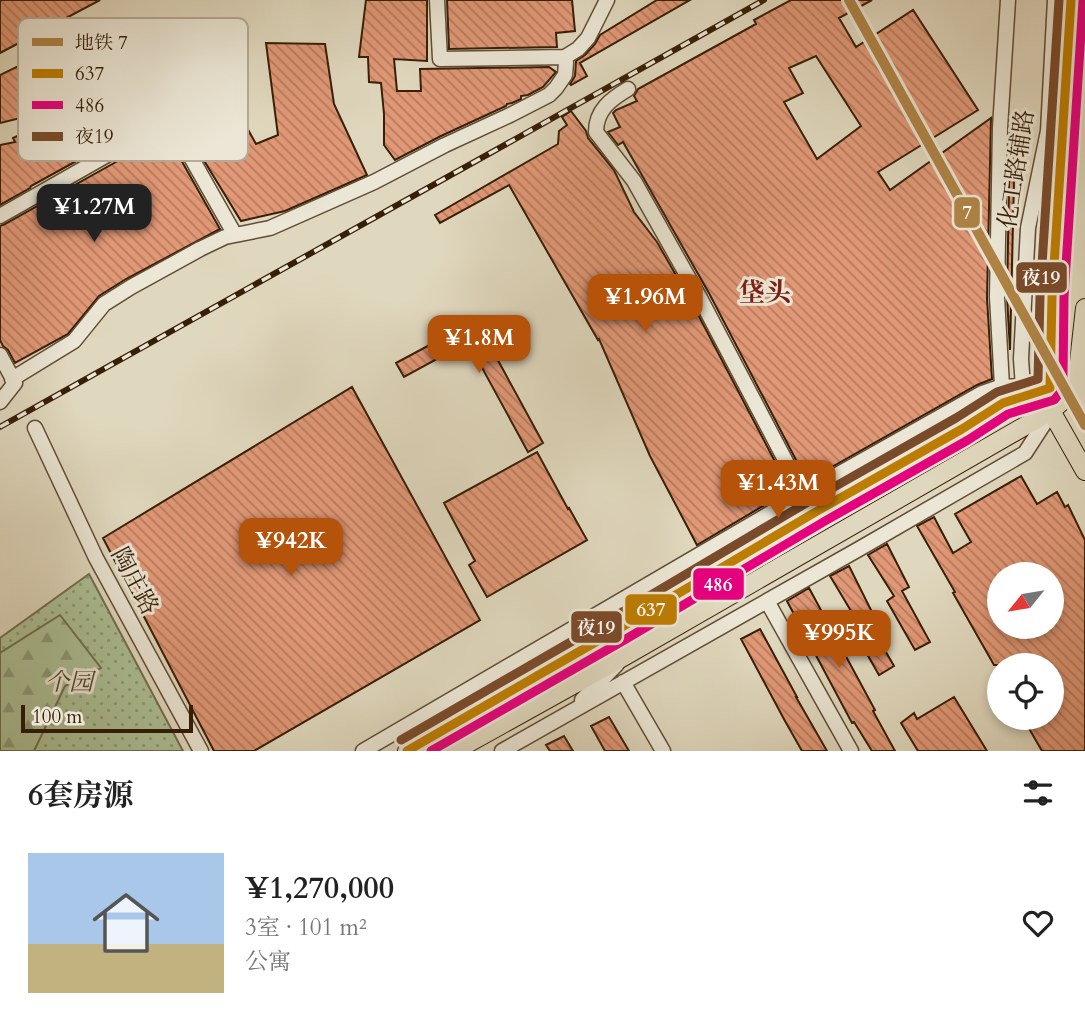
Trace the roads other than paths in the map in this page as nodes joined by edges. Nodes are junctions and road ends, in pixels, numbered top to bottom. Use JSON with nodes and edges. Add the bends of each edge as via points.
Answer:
{"nodes":[{"id":1,"x":437,"y":0,"type":"edge"},
{"id":2,"x":607,"y":0,"type":"edge"},
{"id":3,"x":1008,"y":0,"type":"edge"},
{"id":4,"x":1055,"y":0,"type":"edge"},
{"id":5,"x":1071,"y":0,"type":"edge"},
{"id":6,"x":565,"y":57,"type":"junction"},
{"id":7,"x":628,"y":89,"type":"dead end"},
{"id":8,"x":97,"y":161,"type":"edge"},
{"id":9,"x":193,"y":161,"type":"edge"},
{"id":10,"x":0,"y":216,"type":"edge"},
{"id":11,"x":235,"y":235,"type":"junction"},
{"id":12,"x":1085,"y":308,"type":"edge"},
{"id":13,"x":0,"y":355,"type":"edge"},
{"id":14,"x":14,"y":381,"type":"junction"},
{"id":15,"x":1002,"y":386,"type":"junction"},
{"id":16,"x":1023,"y":387,"type":"junction"},
{"id":17,"x":1050,"y":388,"type":"junction"},
{"id":18,"x":1082,"y":389,"type":"edge"},
{"id":19,"x":0,"y":402,"type":"edge"},
{"id":20,"x":1051,"y":411,"type":"junction"},
{"id":21,"x":35,"y":428,"type":"dead end"},
{"id":22,"x":1085,"y":471,"type":"edge"},
{"id":23,"x":803,"y":494,"type":"junction"},
{"id":24,"x":767,"y":601,"type":"junction"},
{"id":25,"x":620,"y":628,"type":"junction"},
{"id":26,"x":625,"y":656,"type":"junction"},
{"id":27,"x":521,"y":660,"type":"junction"},
{"id":28,"x":624,"y":682,"type":"junction"},
{"id":29,"x":571,"y":711,"type":"junction"},
{"id":30,"x":390,"y":744,"type":"edge"},
{"id":31,"x":201,"y":751,"type":"edge"},
{"id":32,"x":363,"y":751,"type":"edge"},
{"id":33,"x":407,"y":751,"type":"edge"},
{"id":34,"x":454,"y":751,"type":"edge"},
{"id":35,"x":502,"y":751,"type":"edge"},
{"id":36,"x":663,"y":751,"type":"edge"},
{"id":37,"x":851,"y":751,"type":"edge"}],
"edges":[{"from":1,"to":6,"type":"street","via":[[440,59]]},
{"from":2,"to":6,"type":"street","via":[[588,38]]},
{"from":3,"to":15,"type":"street","via":[[997,284]]},
{"from":4,"to":16,"type":"street","name":"化工路辅路","via":[[1048,131],[1028,228]]},
{"from":5,"to":17,"type":"main road"},
{"from":6,"to":11,"type":"street","via":[[565,75],[549,95],[270,229]]},
{"from":7,"to":23,"type":"street","via":[[600,112],[596,132],[634,181]]},
{"from":8,"to":10,"type":"street"},
{"from":9,"to":11,"type":"street"},
{"from":11,"to":14,"type":"street","via":[[200,249],[104,304],[74,341]]},
{"from":12,"to":18,"type":"main road"},
{"from":13,"to":14,"type":"street"},
{"from":14,"to":19,"type":"street"},
{"from":15,"to":16,"type":"street"},
{"from":15,"to":23,"type":"street"},
{"from":16,"to":17,"type":"street"},
{"from":17,"to":18,"type":"main road"},
{"from":17,"to":20,"type":"main road"},
{"from":17,"to":25,"type":"main road","via":[[1003,403]]},
{"from":18,"to":20,"type":"main road"},
{"from":20,"to":22,"type":"main road"},
{"from":20,"to":24,"type":"street","via":[[1025,453]]},
{"from":20,"to":26,"type":"main road"},
{"from":21,"to":31,"type":"street","name":"陶庄路","via":[[96,558]]},
{"from":23,"to":27,"type":"street"},
{"from":24,"to":28,"type":"street"},
{"from":24,"to":37,"type":"street"},
{"from":25,"to":27,"type":"street"},
{"from":25,"to":33,"type":"main road"},
{"from":26,"to":29,"type":"street"},
{"from":26,"to":34,"type":"main road"},
{"from":27,"to":30,"type":"street"},
{"from":28,"to":29,"type":"street"},
{"from":28,"to":36,"type":"street"},
{"from":29,"to":35,"type":"street"},
{"from":30,"to":32,"type":"street"}]}
